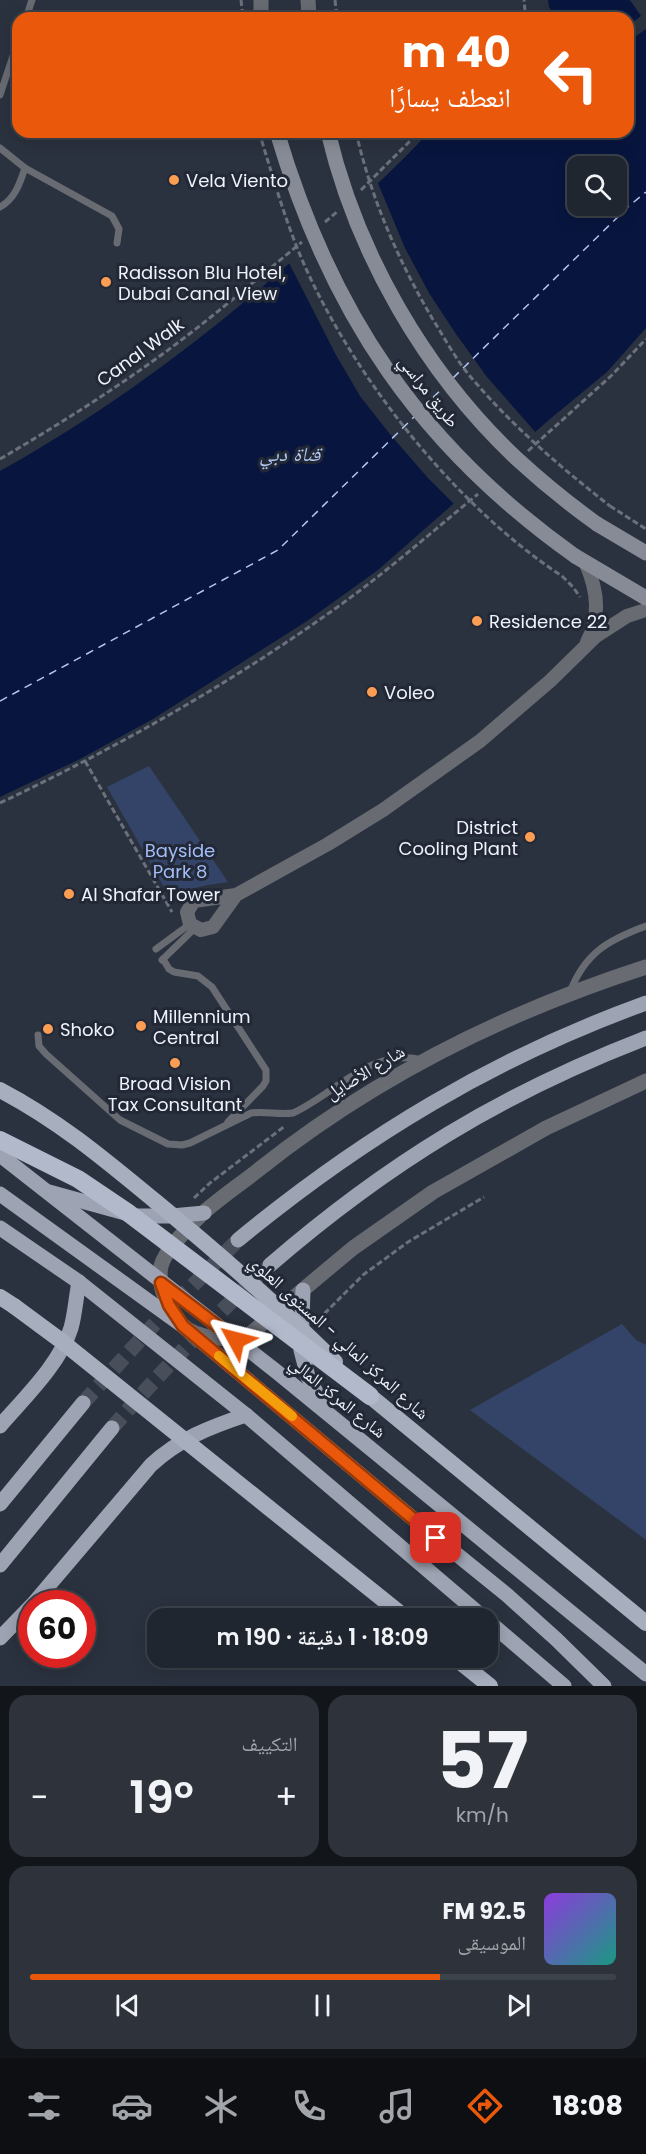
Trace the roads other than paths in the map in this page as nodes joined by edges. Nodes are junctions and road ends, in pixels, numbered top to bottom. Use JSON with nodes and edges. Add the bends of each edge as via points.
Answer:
{"nodes":[{"id":1,"x":12,"y":59,"type":"edge"},
{"id":2,"x":0,"y":95,"type":"edge"},
{"id":3,"x":279,"y":138,"type":"edge"},
{"id":4,"x":330,"y":138,"type":"edge"},
{"id":5,"x":0,"y":148,"type":"edge"},
{"id":6,"x":25,"y":168,"type":"junction"},
{"id":7,"x":0,"y":207,"type":"edge"},
{"id":8,"x":117,"y":243,"type":"dead end"},
{"id":9,"x":646,"y":553,"type":"edge"},
{"id":10,"x":580,"y":560,"type":"junction"},
{"id":11,"x":646,"y":598,"type":"edge"},
{"id":12,"x":646,"y":610,"type":"edge"},
{"id":13,"x":583,"y":649,"type":"junction"},
{"id":14,"x":236,"y":896,"type":"junction"},
{"id":15,"x":192,"y":926,"type":"junction"},
{"id":16,"x":646,"y":926,"type":"edge"},
{"id":17,"x":156,"y":949,"type":"dead end"},
{"id":18,"x":646,"y":967,"type":"edge"},
{"id":19,"x":568,"y":996,"type":"junction"},
{"id":20,"x":646,"y":1003,"type":"edge"},
{"id":21,"x":38,"y":1035,"type":"dead end"},
{"id":22,"x":646,"y":1038,"type":"edge"},
{"id":23,"x":424,"y":1060,"type":"junction"},
{"id":24,"x":646,"y":1081,"type":"edge"},
{"id":25,"x":0,"y":1090,"type":"edge"},
{"id":26,"x":226,"y":1124,"type":"junction"},
{"id":27,"x":0,"y":1140,"type":"edge"},
{"id":28,"x":0,"y":1155,"type":"edge"},
{"id":29,"x":41,"y":1190,"type":"junction"},
{"id":30,"x":0,"y":1194,"type":"edge"},
{"id":31,"x":204,"y":1213,"type":"junction"},
{"id":32,"x":0,"y":1228,"type":"edge"},
{"id":33,"x":238,"y":1240,"type":"tunnel mouth"},
{"id":34,"x":139,"y":1265,"type":"junction"},
{"id":35,"x":270,"y":1265,"type":"tunnel mouth"},
{"id":36,"x":79,"y":1282,"type":"junction"},
{"id":37,"x":161,"y":1283,"type":"junction"},
{"id":38,"x":124,"y":1285,"type":"junction"},
{"id":39,"x":303,"y":1290,"type":"junction"},
{"id":40,"x":7,"y":1301,"type":"edge"},
{"id":41,"x":183,"y":1326,"type":"junction"},
{"id":42,"x":236,"y":1340,"type":"junction"},
{"id":43,"x":370,"y":1396,"type":"junction"},
{"id":44,"x":83,"y":1403,"type":"tunnel mouth"},
{"id":45,"x":327,"y":1413,"type":"junction"},
{"id":46,"x":246,"y":1415,"type":"junction"},
{"id":47,"x":0,"y":1426,"type":"edge"},
{"id":48,"x":112,"y":1428,"type":"tunnel mouth"},
{"id":49,"x":0,"y":1504,"type":"edge"},
{"id":50,"x":0,"y":1565,"type":"edge"},
{"id":51,"x":44,"y":1590,"type":"edge"},
{"id":52,"x":394,"y":1608,"type":"edge"},
{"id":53,"x":472,"y":1608,"type":"edge"},
{"id":54,"x":18,"y":1619,"type":"edge"},
{"id":55,"x":646,"y":1623,"type":"edge"},
{"id":56,"x":498,"y":1630,"type":"edge"},
{"id":57,"x":0,"y":1638,"type":"edge"},
{"id":58,"x":467,"y":1668,"type":"edge"},
{"id":59,"x":646,"y":1674,"type":"edge"},
{"id":60,"x":490,"y":1686,"type":"edge"},
{"id":61,"x":564,"y":1686,"type":"edge"},
{"id":62,"x":604,"y":1686,"type":"edge"}],
"edges":[{"from":1,"to":2,"type":"lane"},
{"from":3,"to":10,"type":"main road","name":"طريق مراسي","bridge":true,"via":[[298,199],[328,269],[386,368],[432,429],[485,484]]},
{"from":4,"to":9,"type":"main road","name":"طريق مراسي","bridge":true,"via":[[356,220],[386,286],[423,347],[466,405],[542,481],[597,524]]},
{"from":5,"to":6,"type":"lane"},
{"from":6,"to":7,"type":"lane","via":[[14,194]]},
{"from":6,"to":8,"type":"lane","via":[[112,216],[119,229]]},
{"from":10,"to":11,"type":"main road","name":"طريق مراسي"},
{"from":10,"to":13,"type":"street","via":[[592,578],[596,607]]},
{"from":12,"to":13,"type":"street","via":[[611,625]]},
{"from":13,"to":14,"type":"street","via":[[516,711],[444,769],[368,820]]},
{"from":14,"to":15,"type":"street","via":[[213,927],[201,930]]},
{"from":14,"to":15,"type":"street","via":[[194,902],[187,912]]},
{"from":15,"to":17,"type":"lane"},
{"from":15,"to":26,"type":"lane","via":[[162,959],[174,972],[198,976],[212,987],[266,1070],[263,1086]]},
{"from":16,"to":19,"type":"lane","via":[[596,951],[584,964]]},
{"from":18,"to":19,"type":"street","name":"شارع الأصايل"},
{"from":19,"to":23,"type":"street","name":"شارع الأصايل"},
{"from":20,"to":33,"type":"main road","via":[[515,1057],[417,1110],[324,1172]]},
{"from":21,"to":26,"type":"lane","via":[[39,1046],[46,1054],[120,1120],[160,1140],[182,1145]]},
{"from":22,"to":35,"type":"main road","via":[[512,1096],[444,1136],[346,1202]]},
{"from":23,"to":26,"type":"lane","via":[[380,1060],[293,1113],[251,1113]]},
{"from":23,"to":31,"type":"street","name":"شارع الأصايل","via":[[328,1117]]},
{"from":24,"to":39,"type":"street","via":[[546,1128],[470,1170],[379,1229]]},
{"from":25,"to":43,"type":"highway","name":"شارع المركز المالي - المستوى العلوي","bridge":true,"via":[[45,1115],[116,1166],[258,1288]]},
{"from":27,"to":43,"type":"highway","bridge":true,"via":[[78,1179],[128,1212]]},
{"from":28,"to":29,"type":"main road","name":"شارع المركز المالي"},
{"from":29,"to":31,"type":"main road","via":[[136,1216]]},
{"from":29,"to":34,"type":"main road","name":"شارع المركز المالي"},
{"from":30,"to":38,"type":"main road"},
{"from":31,"to":37,"type":"street","name":"شارع الأصايل","via":[[165,1254],[160,1268]]},
{"from":32,"to":36,"type":"main road"},
{"from":34,"to":37,"type":"main road","name":"شارع المركز المالي"},
{"from":34,"to":38,"type":"main road","via":[[141,1279],[134,1286]]},
{"from":36,"to":46,"type":"main road"},
{"from":36,"to":47,"type":"main road","via":[[65,1343]]},
{"from":37,"to":41,"type":"street"},
{"from":37,"to":42,"type":"main road","name":"شارع المركز المالي"},
{"from":38,"to":41,"type":"main road"},
{"from":39,"to":42,"type":"street","via":[[256,1330]]},
{"from":39,"to":45,"type":"main road","via":[[302,1357]]},
{"from":40,"to":52,"type":"highway","bridge":true},
{"from":41,"to":42,"type":"street","via":[[214,1338]]},
{"from":41,"to":62,"type":"main road","via":[[507,1595]]},
{"from":42,"to":45,"type":"main road","name":"شارع المركز المالي"},
{"from":43,"to":55,"type":"highway","name":"شارع المركز المالي - المستوى العلوي"},
{"from":44,"to":49,"type":"main road"},
{"from":45,"to":59,"type":"main road","name":"شارع المركز المالي"},
{"from":46,"to":51,"type":"main road","via":[[184,1439],[151,1465]]},
{"from":46,"to":53,"type":"main road"},
{"from":48,"to":50,"type":"main road"},
{"from":54,"to":57,"type":"main road"},
{"from":56,"to":61,"type":"main road"},
{"from":58,"to":60,"type":"highway"}]}
